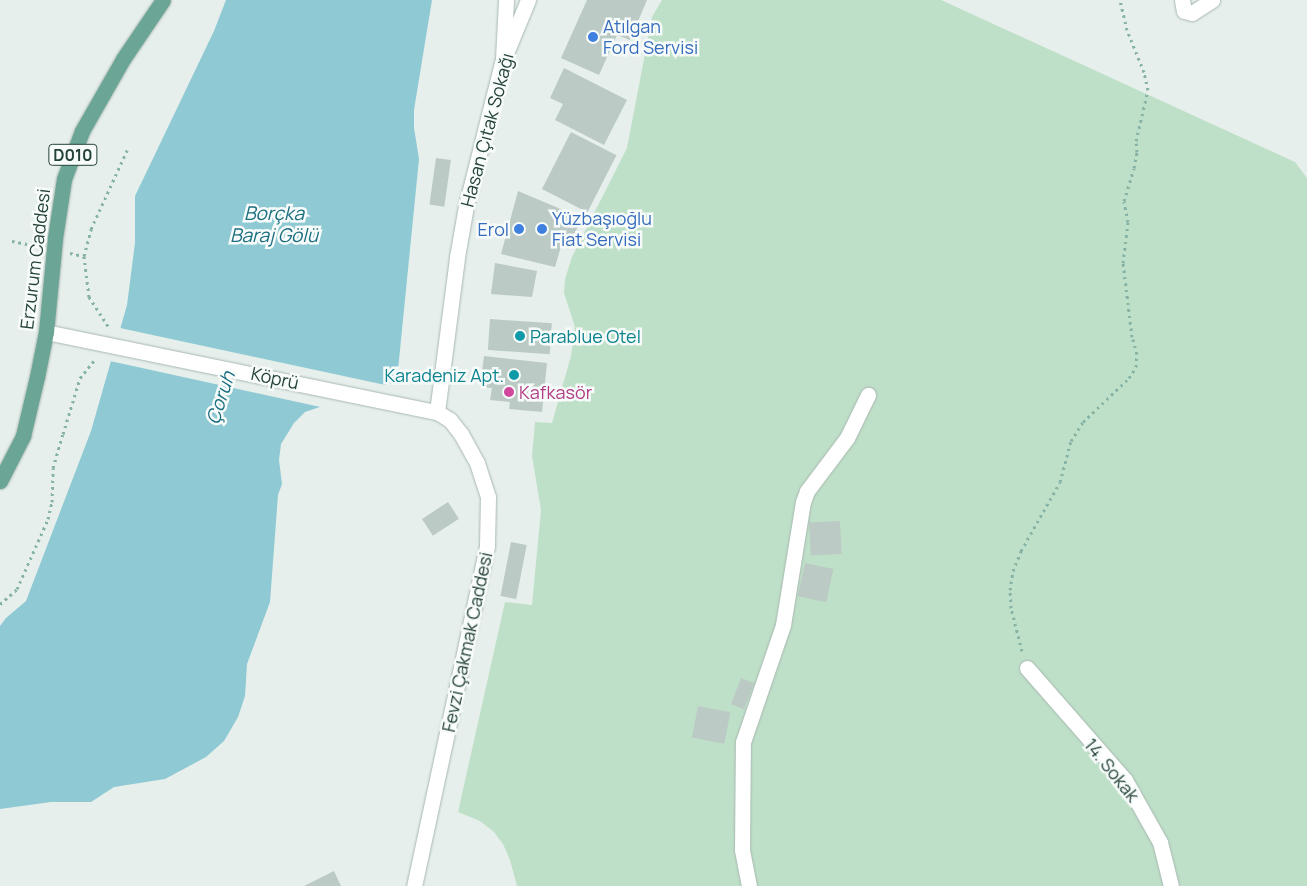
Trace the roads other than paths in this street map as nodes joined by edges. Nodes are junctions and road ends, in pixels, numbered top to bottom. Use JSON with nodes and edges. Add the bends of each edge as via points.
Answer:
{"nodes":[{"id":1,"x":163,"y":0,"type":"edge"},
{"id":2,"x":506,"y":0,"type":"edge"},
{"id":3,"x":528,"y":0,"type":"edge"},
{"id":4,"x":1182,"y":0,"type":"edge"},
{"id":5,"x":1212,"y":0,"type":"edge"},
{"id":6,"x":502,"y":63,"type":"junction"},
{"id":7,"x":46,"y":332,"type":"junction"},
{"id":8,"x":868,"y":395,"type":"dead end"},
{"id":9,"x":437,"y":412,"type":"junction"},
{"id":10,"x":0,"y":481,"type":"edge"},
{"id":11,"x":1027,"y":668,"type":"road end"},
{"id":12,"x":414,"y":886,"type":"edge"},
{"id":13,"x":749,"y":886,"type":"edge"},
{"id":14,"x":1171,"y":886,"type":"edge"}],
"edges":[{"from":1,"to":7,"type":"main road","name":"Erzurum Caddesi","number":"D010","via":[[123,59],[82,131],[64,179]]},
{"from":2,"to":6,"type":"street"},
{"from":3,"to":6,"type":"street","name":"Hasan Çıtak Sokağı"},
{"from":4,"to":5,"type":"street","via":[[1184,11],[1192,13]]},
{"from":6,"to":9,"type":"street","name":"Hasan Çıtak Sokağı","via":[[466,206]]},
{"from":7,"to":9,"type":"street","name":"Köprü"},
{"from":7,"to":10,"type":"main road","name":"Erzurum Caddesi","number":"D010","via":[[22,436]]},
{"from":8,"to":13,"type":"street","via":[[848,438],[807,491],[803,502],[783,625],[743,742],[742,850]]},
{"from":9,"to":12,"type":"street","name":"Fevzi Çakmak Caddesi","via":[[450,420],[472,451],[488,497],[489,524],[482,576]]},
{"from":11,"to":14,"type":"street","name":"14. Sokak","via":[[1125,780],[1160,842]]}]}
